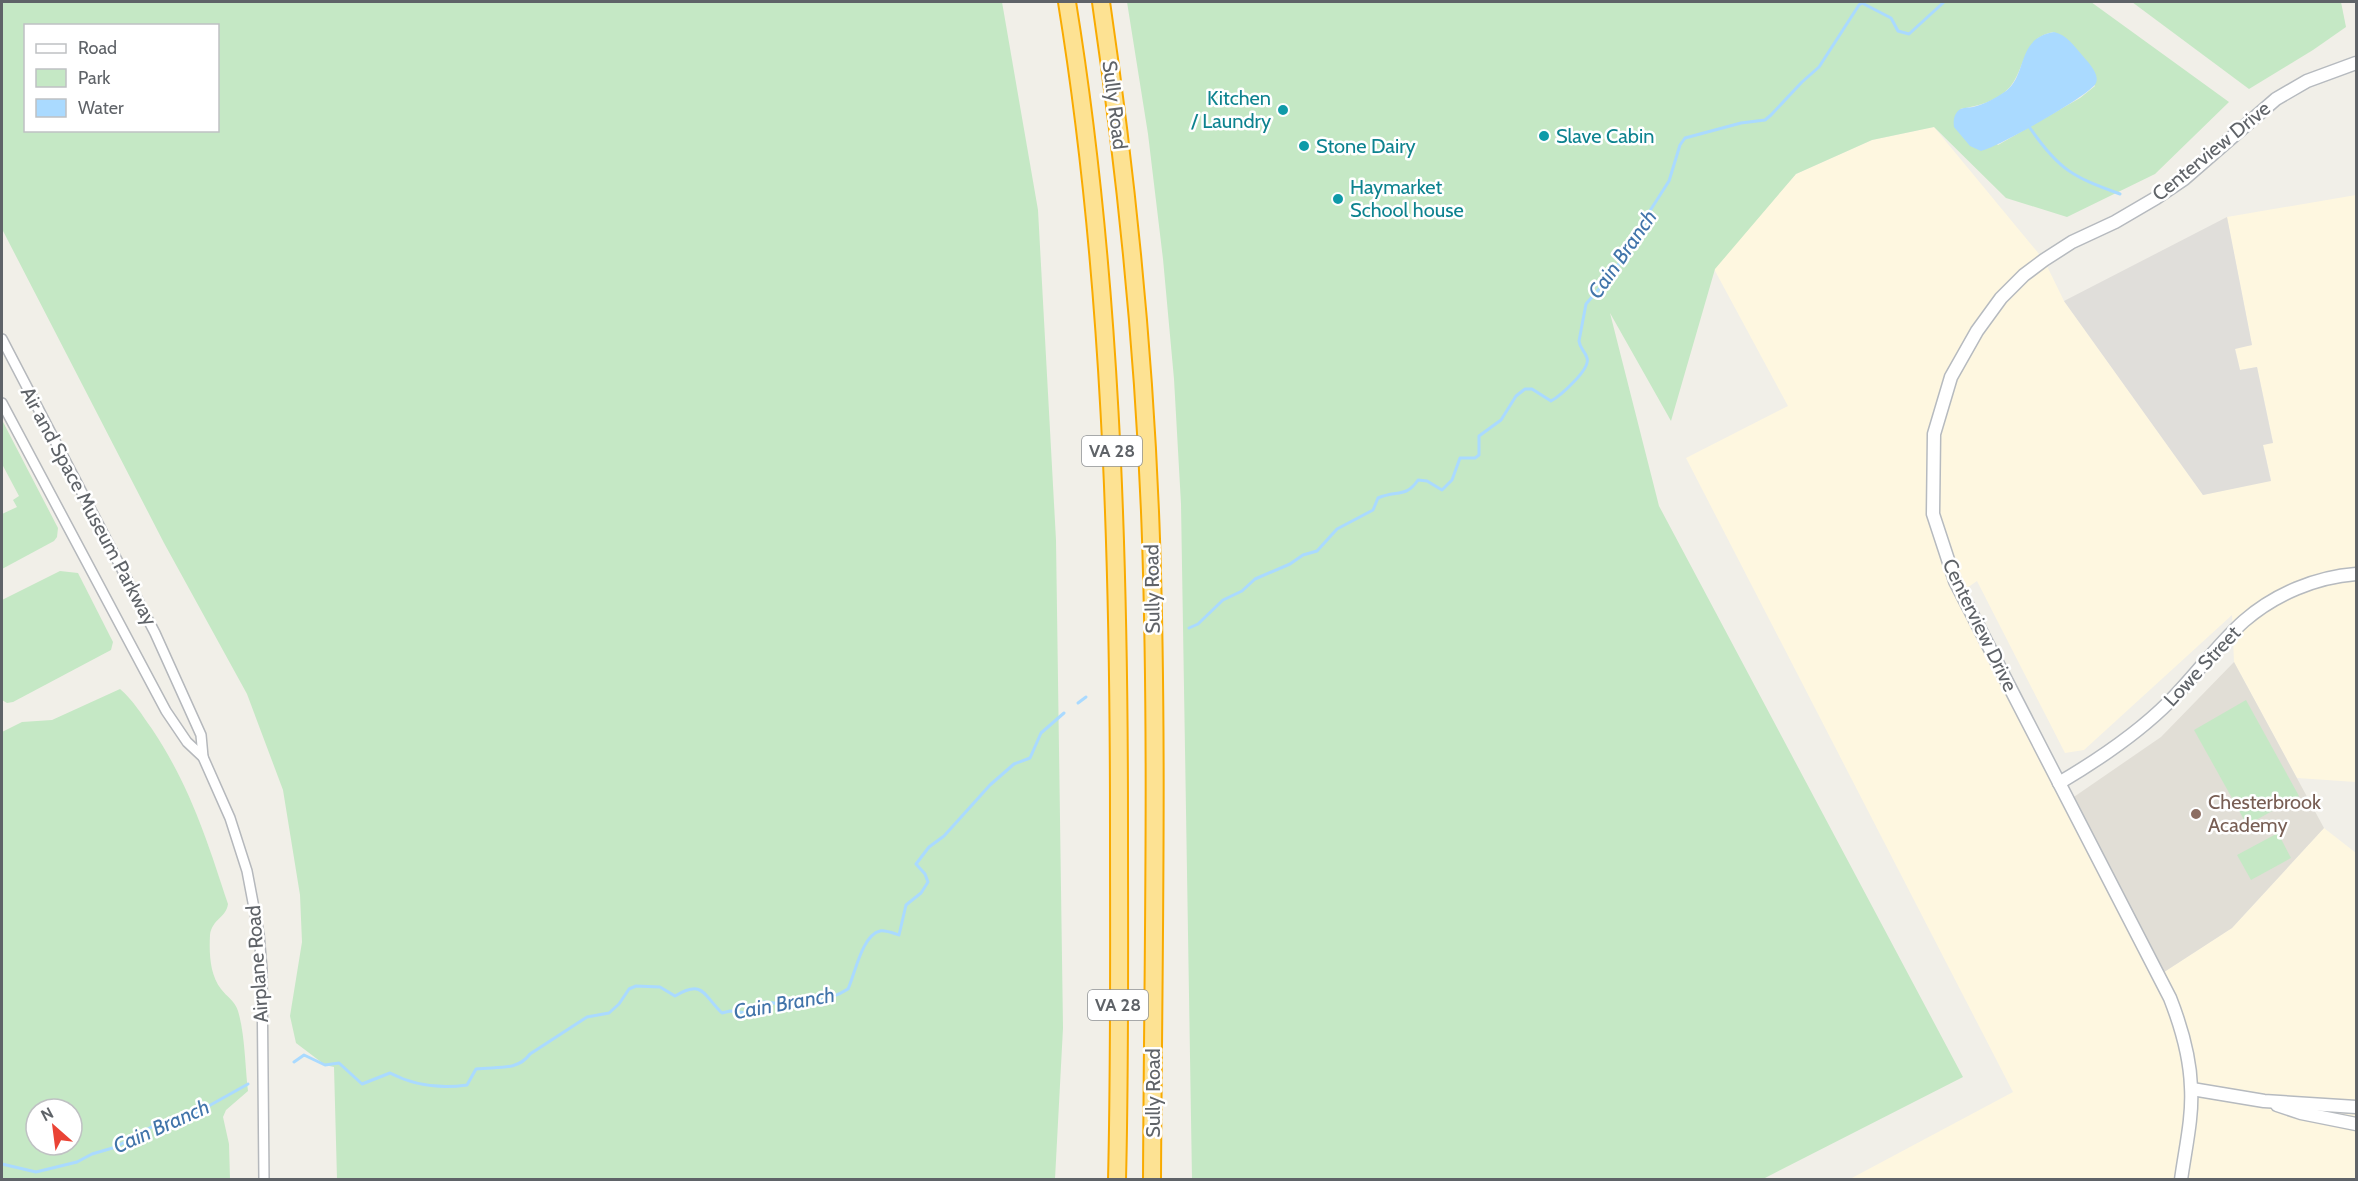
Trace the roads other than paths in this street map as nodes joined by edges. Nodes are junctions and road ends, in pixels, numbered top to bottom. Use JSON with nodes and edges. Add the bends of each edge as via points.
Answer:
{"nodes":[{"id":1,"x":1062,"y":2,"type":"edge"},
{"id":2,"x":1067,"y":2,"type":"edge"},
{"id":3,"x":1101,"y":2,"type":"edge"},
{"id":4,"x":1070,"y":22,"type":"junction"},
{"id":5,"x":2356,"y":63,"type":"edge"},
{"id":6,"x":2,"y":339,"type":"edge"},
{"id":7,"x":2,"y":403,"type":"edge"},
{"id":8,"x":2356,"y":574,"type":"edge"},
{"id":9,"x":159,"y":641,"type":"joint"},
{"id":10,"x":136,"y":654,"type":"joint"},
{"id":11,"x":203,"y":757,"type":"junction"},
{"id":12,"x":2059,"y":783,"type":"junction"},
{"id":13,"x":2192,"y":1089,"type":"junction"},
{"id":14,"x":2264,"y":1101,"type":"junction"},
{"id":15,"x":2356,"y":1107,"type":"edge"},
{"id":16,"x":2356,"y":1124,"type":"edge"},
{"id":17,"x":264,"y":1179,"type":"edge"},
{"id":18,"x":1115,"y":1179,"type":"edge"},
{"id":19,"x":1154,"y":1179,"type":"edge"},
{"id":20,"x":2181,"y":1179,"type":"edge"}],
"edges":[{"from":1,"to":4,"type":"highway"},
{"from":2,"to":4,"type":"highway","name":"Sully Road","number":"VA 28"},
{"from":3,"to":19,"type":"highway","name":"Sully Road","number":"VA 28","via":[[1133,262],[1150,517]]},
{"from":4,"to":18,"type":"highway","name":"Sully Road","number":"VA 28","via":[[1097,247],[1115,516],[1119,641]]},
{"from":5,"to":12,"type":"street","name":"Centerview Drive","via":[[2307,81],[2276,99],[2184,179],[2040,263],[2001,298],[1951,377],[1934,434],[1933,514],[1955,581]]},
{"from":6,"to":9,"type":"street","name":"Air and Space Museum Parkway"},
{"from":7,"to":10,"type":"street","name":"Air and Space Museum Parkway"},
{"from":8,"to":12,"type":"street","name":"Lowe Street","via":[[2326,579],[2266,605],[2243,622],[2136,732]]},
{"from":9,"to":11,"type":"street","name":"Airplane Road","via":[[201,735]]},
{"from":10,"to":11,"type":"street","name":"Airplane Road","via":[[166,711],[187,742]]},
{"from":11,"to":17,"type":"street","name":"Airplane Road","via":[[236,835],[259,934]]},
{"from":12,"to":13,"type":"street","name":"Centerview Drive","via":[[2170,998],[2185,1042]]},
{"from":13,"to":14,"type":"street"},
{"from":13,"to":20,"type":"street","name":"Centerview Drive"},
{"from":14,"to":15,"type":"street"},
{"from":14,"to":16,"type":"street"}]}
